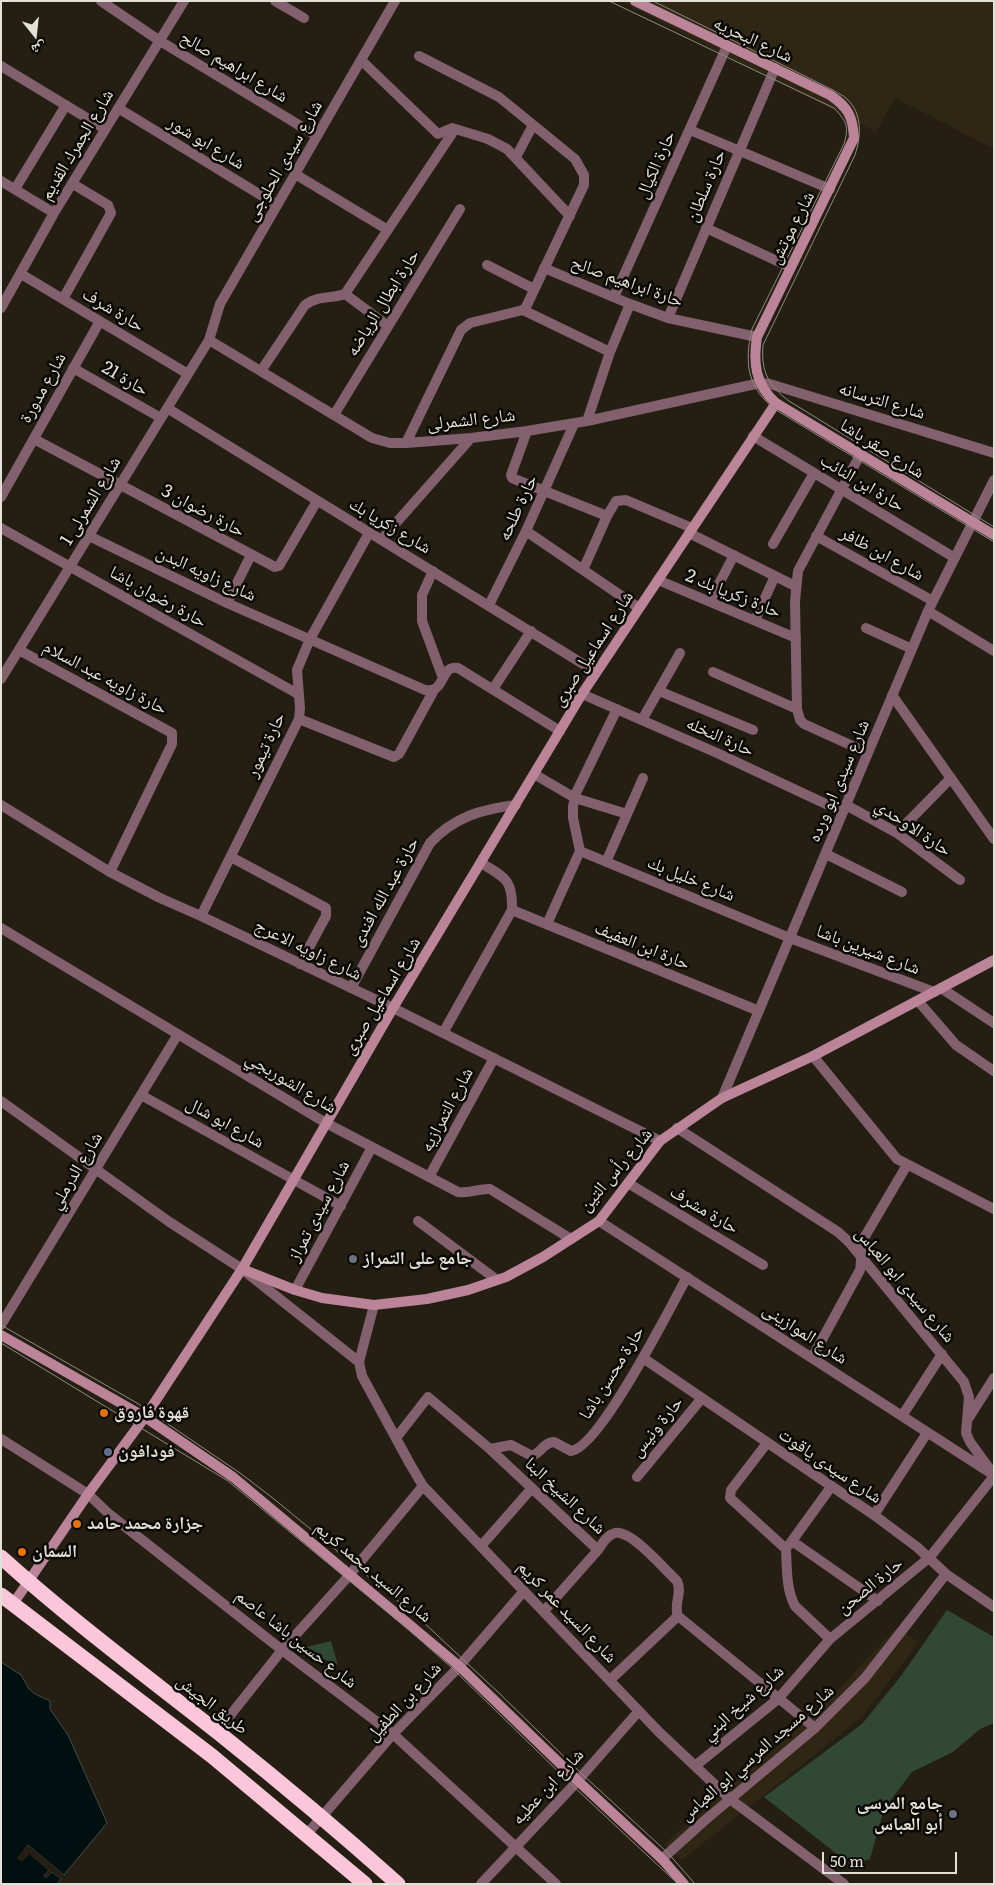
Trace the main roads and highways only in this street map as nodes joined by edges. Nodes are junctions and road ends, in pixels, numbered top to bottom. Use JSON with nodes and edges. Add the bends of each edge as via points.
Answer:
{"nodes":[{"id":1,"x":635,"y":1,"type":"edge"},
{"id":2,"x":830,"y":95,"type":"joint"},
{"id":3,"x":760,"y":383,"type":"joint"},
{"id":4,"x":776,"y":402,"type":"junction"},
{"id":5,"x":994,"y":535,"type":"edge"},
{"id":6,"x":994,"y":960,"type":"edge"},
{"id":7,"x":242,"y":1269,"type":"junction"},
{"id":8,"x":1,"y":1336,"type":"edge"},
{"id":9,"x":145,"y":1418,"type":"junction"},
{"id":10,"x":1,"y":1557,"type":"edge"},
{"id":11,"x":28,"y":1582,"type":"junction"},
{"id":12,"x":7,"y":1599,"type":"edge"},
{"id":13,"x":365,"y":1884,"type":"edge"},
{"id":14,"x":398,"y":1884,"type":"edge"},
{"id":15,"x":684,"y":1884,"type":"edge"}],
"edges":[{"from":1,"to":2,"type":"main road","name":"شارع البحريه"},
{"from":2,"to":3,"type":"main road","name":"شارع موتش","via":[[849,113],[854,138],[757,337],[755,366]]},
{"from":3,"to":4,"type":"main road","name":"شارع صقر باشا"},
{"from":4,"to":5,"type":"main road","name":"شارع صقر باشا"},
{"from":4,"to":7,"type":"main road","name":"شارع اسماعيل صبرى","via":[[582,694],[393,1008]]},
{"from":6,"to":7,"type":"main road","name":"شارع رأس التين","via":[[813,1056],[722,1098],[660,1141],[599,1221],[506,1276],[468,1290],[374,1305],[322,1298]]},
{"from":7,"to":9,"type":"main road","name":"شارع اسماعيل صبرى"},
{"from":8,"to":9,"type":"main road","name":"شارع السيد محمد كريم"},
{"from":9,"to":11,"type":"main road","name":"شارع اسماعيل صبرى"},
{"from":9,"to":15,"type":"main road","name":"شارع السيد محمد كريم","via":[[233,1477],[459,1666],[662,1859]]},
{"from":10,"to":11,"type":"highway","name":"طريق الجيش"},
{"from":11,"to":12,"type":"main road","name":"شارع اسماعيل صبرى"},
{"from":11,"to":14,"type":"highway","name":"طريق الجيش","via":[[321,1817]]},
{"from":12,"to":13,"type":"highway","via":[[212,1756]]}]}
